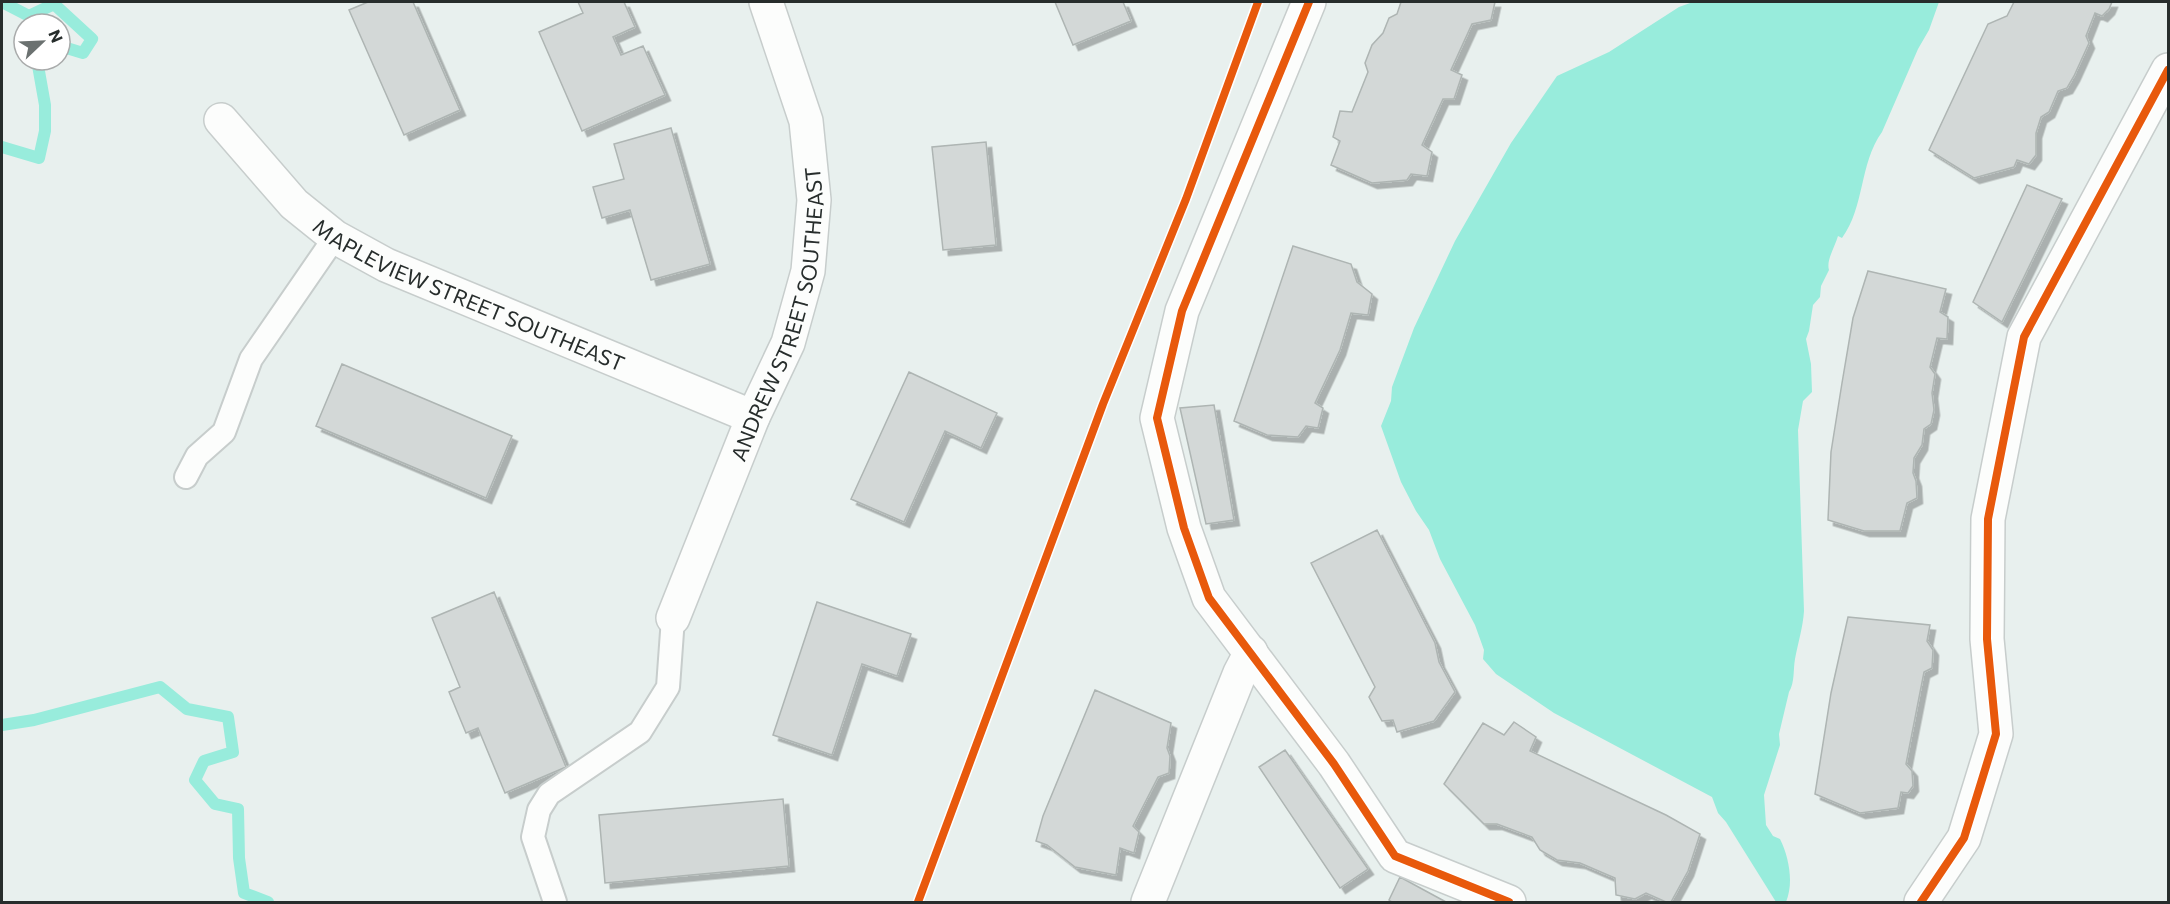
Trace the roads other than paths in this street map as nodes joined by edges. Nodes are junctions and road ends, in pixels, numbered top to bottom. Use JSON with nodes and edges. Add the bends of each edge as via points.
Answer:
{"nodes":[{"id":1,"x":765,"y":2,"type":"edge"},
{"id":2,"x":1309,"y":2,"type":"edge"},
{"id":3,"x":2169,"y":70,"type":"edge"},
{"id":4,"x":221,"y":120,"type":"dead end"},
{"id":5,"x":335,"y":237,"type":"junction"},
{"id":6,"x":753,"y":417,"type":"junction"},
{"id":7,"x":186,"y":477,"type":"dead end"},
{"id":8,"x":673,"y":618,"type":"joint"},
{"id":9,"x":1251,"y":652,"type":"junction"},
{"id":10,"x":555,"y":903,"type":"edge"},
{"id":11,"x":1148,"y":903,"type":"edge"},
{"id":12,"x":1509,"y":903,"type":"edge"},
{"id":13,"x":1921,"y":903,"type":"edge"}],
"edges":[{"from":1,"to":6,"type":"street","name":"ANDREW STREET SOUTHEAST","via":[[806,121],[814,200],[808,271],[788,343]]},
{"from":2,"to":9,"type":"street","via":[[1182,311],[1157,418],[1185,528],[1209,598]]},
{"from":3,"to":13,"type":"street","via":[[2024,337],[1988,519],[1987,639],[1996,734],[1964,838]]},
{"from":4,"to":5,"type":"street","name":"MAPLEVIEW STREET SOUTHEAST","via":[[294,204]]},
{"from":5,"to":6,"type":"street","name":"MAPLEVIEW STREET SOUTHEAST","via":[[386,265]]},
{"from":5,"to":7,"type":"lane","via":[[251,359],[224,432],[197,456]]},
{"from":6,"to":8,"type":"street","name":"ANDREW STREET SOUTHEAST"},
{"from":8,"to":10,"type":"lane","via":[[668,687],[639,732],[549,794],[539,810],[534,837]]},
{"from":9,"to":11,"type":"street"},
{"from":9,"to":12,"type":"street","via":[[1334,764],[1395,856]]}]}
